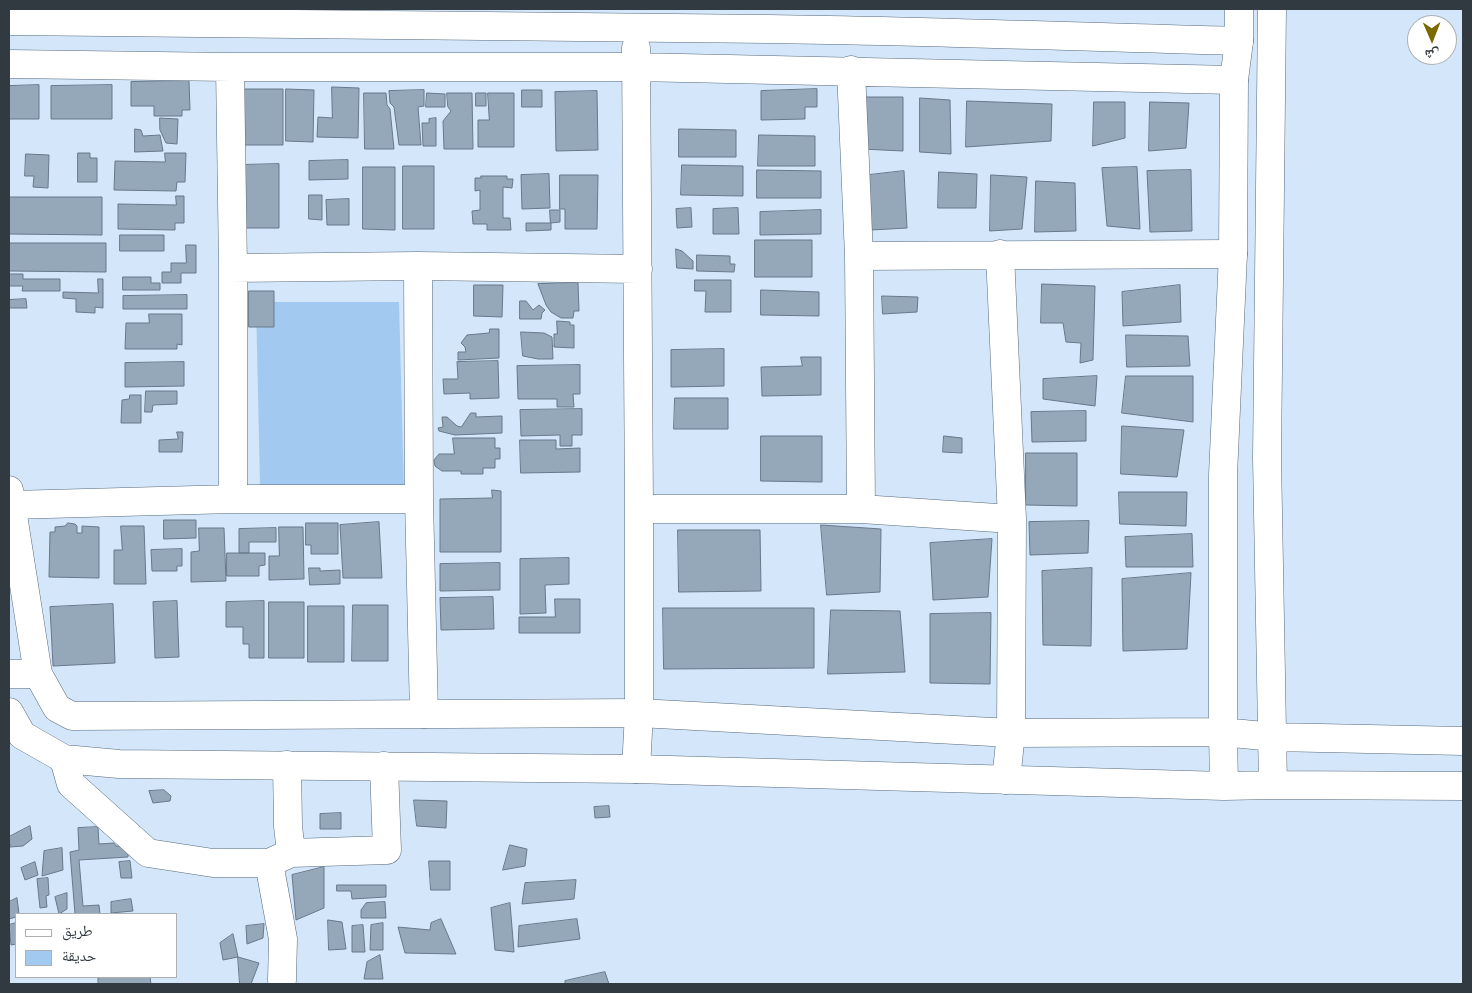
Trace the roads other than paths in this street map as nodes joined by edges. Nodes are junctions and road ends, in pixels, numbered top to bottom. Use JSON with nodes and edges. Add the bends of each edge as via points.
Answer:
{"nodes":[{"id":1,"x":1239,"y":9,"type":"edge"},
{"id":2,"x":1272,"y":9,"type":"edge"},
{"id":3,"x":349,"y":16,"type":"edge"},
{"id":4,"x":771,"y":19,"type":"edge"},
{"id":5,"x":9,"y":21,"type":"edge"},
{"id":6,"x":636,"y":29,"type":"junction"},
{"id":7,"x":1239,"y":41,"type":"junction"},
{"id":8,"x":9,"y":64,"type":"edge"},
{"id":9,"x":230,"y":67,"type":"junction"},
{"id":10,"x":636,"y":67,"type":"junction"},
{"id":11,"x":850,"y":70,"type":"junction"},
{"id":12,"x":1234,"y":80,"type":"junction"},
{"id":13,"x":1000,"y":254,"type":"junction"},
{"id":14,"x":1233,"y":254,"type":"junction"},
{"id":15,"x":860,"y":256,"type":"junction"},
{"id":16,"x":418,"y":266,"type":"junction"},
{"id":17,"x":233,"y":268,"type":"junction"},
{"id":18,"x":638,"y":269,"type":"junction"},
{"id":19,"x":10,"y":497,"type":"edge"},
{"id":20,"x":233,"y":499,"type":"junction"},
{"id":21,"x":419,"y":499,"type":"junction"},
{"id":22,"x":639,"y":509,"type":"junction"},
{"id":23,"x":861,"y":509,"type":"junction"},
{"id":24,"x":1012,"y":519,"type":"junction"},
{"id":25,"x":9,"y":674,"type":"edge"},
{"id":26,"x":38,"y":674,"type":"junction"},
{"id":27,"x":9,"y":712,"type":"edge"},
{"id":28,"x":639,"y":713,"type":"junction"},
{"id":29,"x":424,"y":714,"type":"junction"},
{"id":30,"x":1223,"y":732,"type":"junction"},
{"id":31,"x":1011,"y":733,"type":"junction"},
{"id":32,"x":1273,"y":737,"type":"junction"},
{"id":33,"x":1463,"y":741,"type":"edge"},
{"id":34,"x":64,"y":759,"type":"junction"},
{"id":35,"x":286,"y":765,"type":"junction"},
{"id":36,"x":384,"y":766,"type":"junction"},
{"id":37,"x":636,"y":769,"type":"junction"},
{"id":38,"x":1006,"y":780,"type":"junction"},
{"id":39,"x":1274,"y":785,"type":"junction"},
{"id":40,"x":1224,"y":786,"type":"junction"},
{"id":41,"x":1463,"y":786,"type":"edge"},
{"id":42,"x":280,"y":858,"type":"junction"},
{"id":43,"x":282,"y":980,"type":"dead end"}],
"edges":[{"from":1,"to":7,"type":"street"},
{"from":2,"to":32,"type":"street","via":[[1267,457]]},
{"from":3,"to":5,"type":"street"},
{"from":3,"to":6,"type":"street"},
{"from":4,"to":6,"type":"street"},
{"from":4,"to":7,"type":"street"},
{"from":6,"to":10,"type":"street"},
{"from":7,"to":12,"type":"street"},
{"from":8,"to":9,"type":"street"},
{"from":9,"to":10,"type":"street"},
{"from":9,"to":17,"type":"street"},
{"from":10,"to":11,"type":"street"},
{"from":10,"to":18,"type":"street"},
{"from":11,"to":12,"type":"street"},
{"from":11,"to":15,"type":"street"},
{"from":12,"to":14,"type":"street"},
{"from":13,"to":14,"type":"street"},
{"from":13,"to":15,"type":"street"},
{"from":13,"to":24,"type":"street"},
{"from":14,"to":30,"type":"street","via":[[1223,475]]},
{"from":15,"to":23,"type":"street"},
{"from":16,"to":17,"type":"street"},
{"from":16,"to":18,"type":"street"},
{"from":16,"to":21,"type":"street"},
{"from":17,"to":20,"type":"street"},
{"from":18,"to":22,"type":"street"},
{"from":19,"to":20,"type":"street"},
{"from":19,"to":26,"type":"street"},
{"from":20,"to":21,"type":"street"},
{"from":21,"to":29,"type":"street"},
{"from":22,"to":23,"type":"street"},
{"from":22,"to":28,"type":"street"},
{"from":23,"to":24,"type":"street"},
{"from":24,"to":31,"type":"street"},
{"from":25,"to":26,"type":"street"},
{"from":26,"to":29,"type":"street","via":[[57,708],[72,716]]},
{"from":27,"to":34,"type":"street","via":[[22,735]]},
{"from":28,"to":29,"type":"street"},
{"from":28,"to":31,"type":"street"},
{"from":28,"to":37,"type":"street"},
{"from":30,"to":31,"type":"street"},
{"from":30,"to":32,"type":"street"},
{"from":30,"to":40,"type":"street"},
{"from":31,"to":38,"type":"street"},
{"from":32,"to":33,"type":"street"},
{"from":32,"to":39,"type":"street"},
{"from":34,"to":35,"type":"street","via":[[119,764]]},
{"from":34,"to":42,"type":"street","via":[[71,784],[148,853],[213,863]]},
{"from":35,"to":36,"type":"street"},
{"from":35,"to":42,"type":"street","via":[[288,826]]},
{"from":36,"to":37,"type":"street"},
{"from":36,"to":42,"type":"street","via":[[387,850]]},
{"from":37,"to":38,"type":"street"},
{"from":38,"to":40,"type":"street"},
{"from":39,"to":40,"type":"street"},
{"from":39,"to":41,"type":"street"},
{"from":42,"to":43,"type":"street","via":[[284,939]]}]}
